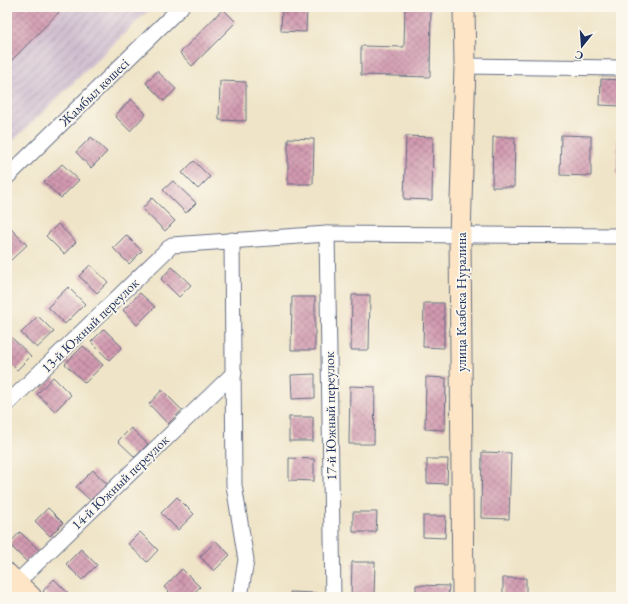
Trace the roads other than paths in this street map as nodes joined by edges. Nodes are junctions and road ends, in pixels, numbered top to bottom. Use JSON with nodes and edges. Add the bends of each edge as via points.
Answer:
{"nodes":[{"id":1,"x":181,"y":7,"type":"edge"},
{"id":2,"x":464,"y":7,"type":"edge"},
{"id":3,"x":465,"y":66,"type":"junction"},
{"id":4,"x":621,"y":68,"type":"edge"},
{"id":5,"x":7,"y":177,"type":"edge"},
{"id":6,"x":327,"y":234,"type":"junction"},
{"id":7,"x":460,"y":236,"type":"junction"},
{"id":8,"x":621,"y":236,"type":"edge"},
{"id":9,"x":232,"y":240,"type":"junction"},
{"id":10,"x":234,"y":373,"type":"junction"},
{"id":11,"x":7,"y":404,"type":"edge"},
{"id":12,"x":10,"y":583,"type":"edge"},
{"id":13,"x":31,"y":597,"type":"edge"},
{"id":14,"x":240,"y":597,"type":"edge"},
{"id":15,"x":333,"y":597,"type":"edge"},
{"id":16,"x":463,"y":597,"type":"edge"}],
"edges":[{"from":1,"to":5,"type":"street","name":"Жамбыл көшесі"},
{"from":2,"to":3,"type":"street","name":"улица Казбека Нуралина"},
{"from":3,"to":4,"type":"street"},
{"from":3,"to":7,"type":"street","name":"улица Казбека Нуралина"},
{"from":6,"to":7,"type":"street"},
{"from":6,"to":9,"type":"street"},
{"from":6,"to":15,"type":"street","name":"17-й Южный переулок"},
{"from":7,"to":8,"type":"street"},
{"from":7,"to":16,"type":"street","name":"улица Казбека Нуралина"},
{"from":9,"to":10,"type":"street"},
{"from":9,"to":11,"type":"street","name":"13-й Южный переулок","via":[[172,245]]},
{"from":10,"to":12,"type":"street","name":"14-й Южный переулок"},
{"from":10,"to":14,"type":"street","via":[[234,485],[246,560]]},
{"from":12,"to":13,"type":"street"}]}
